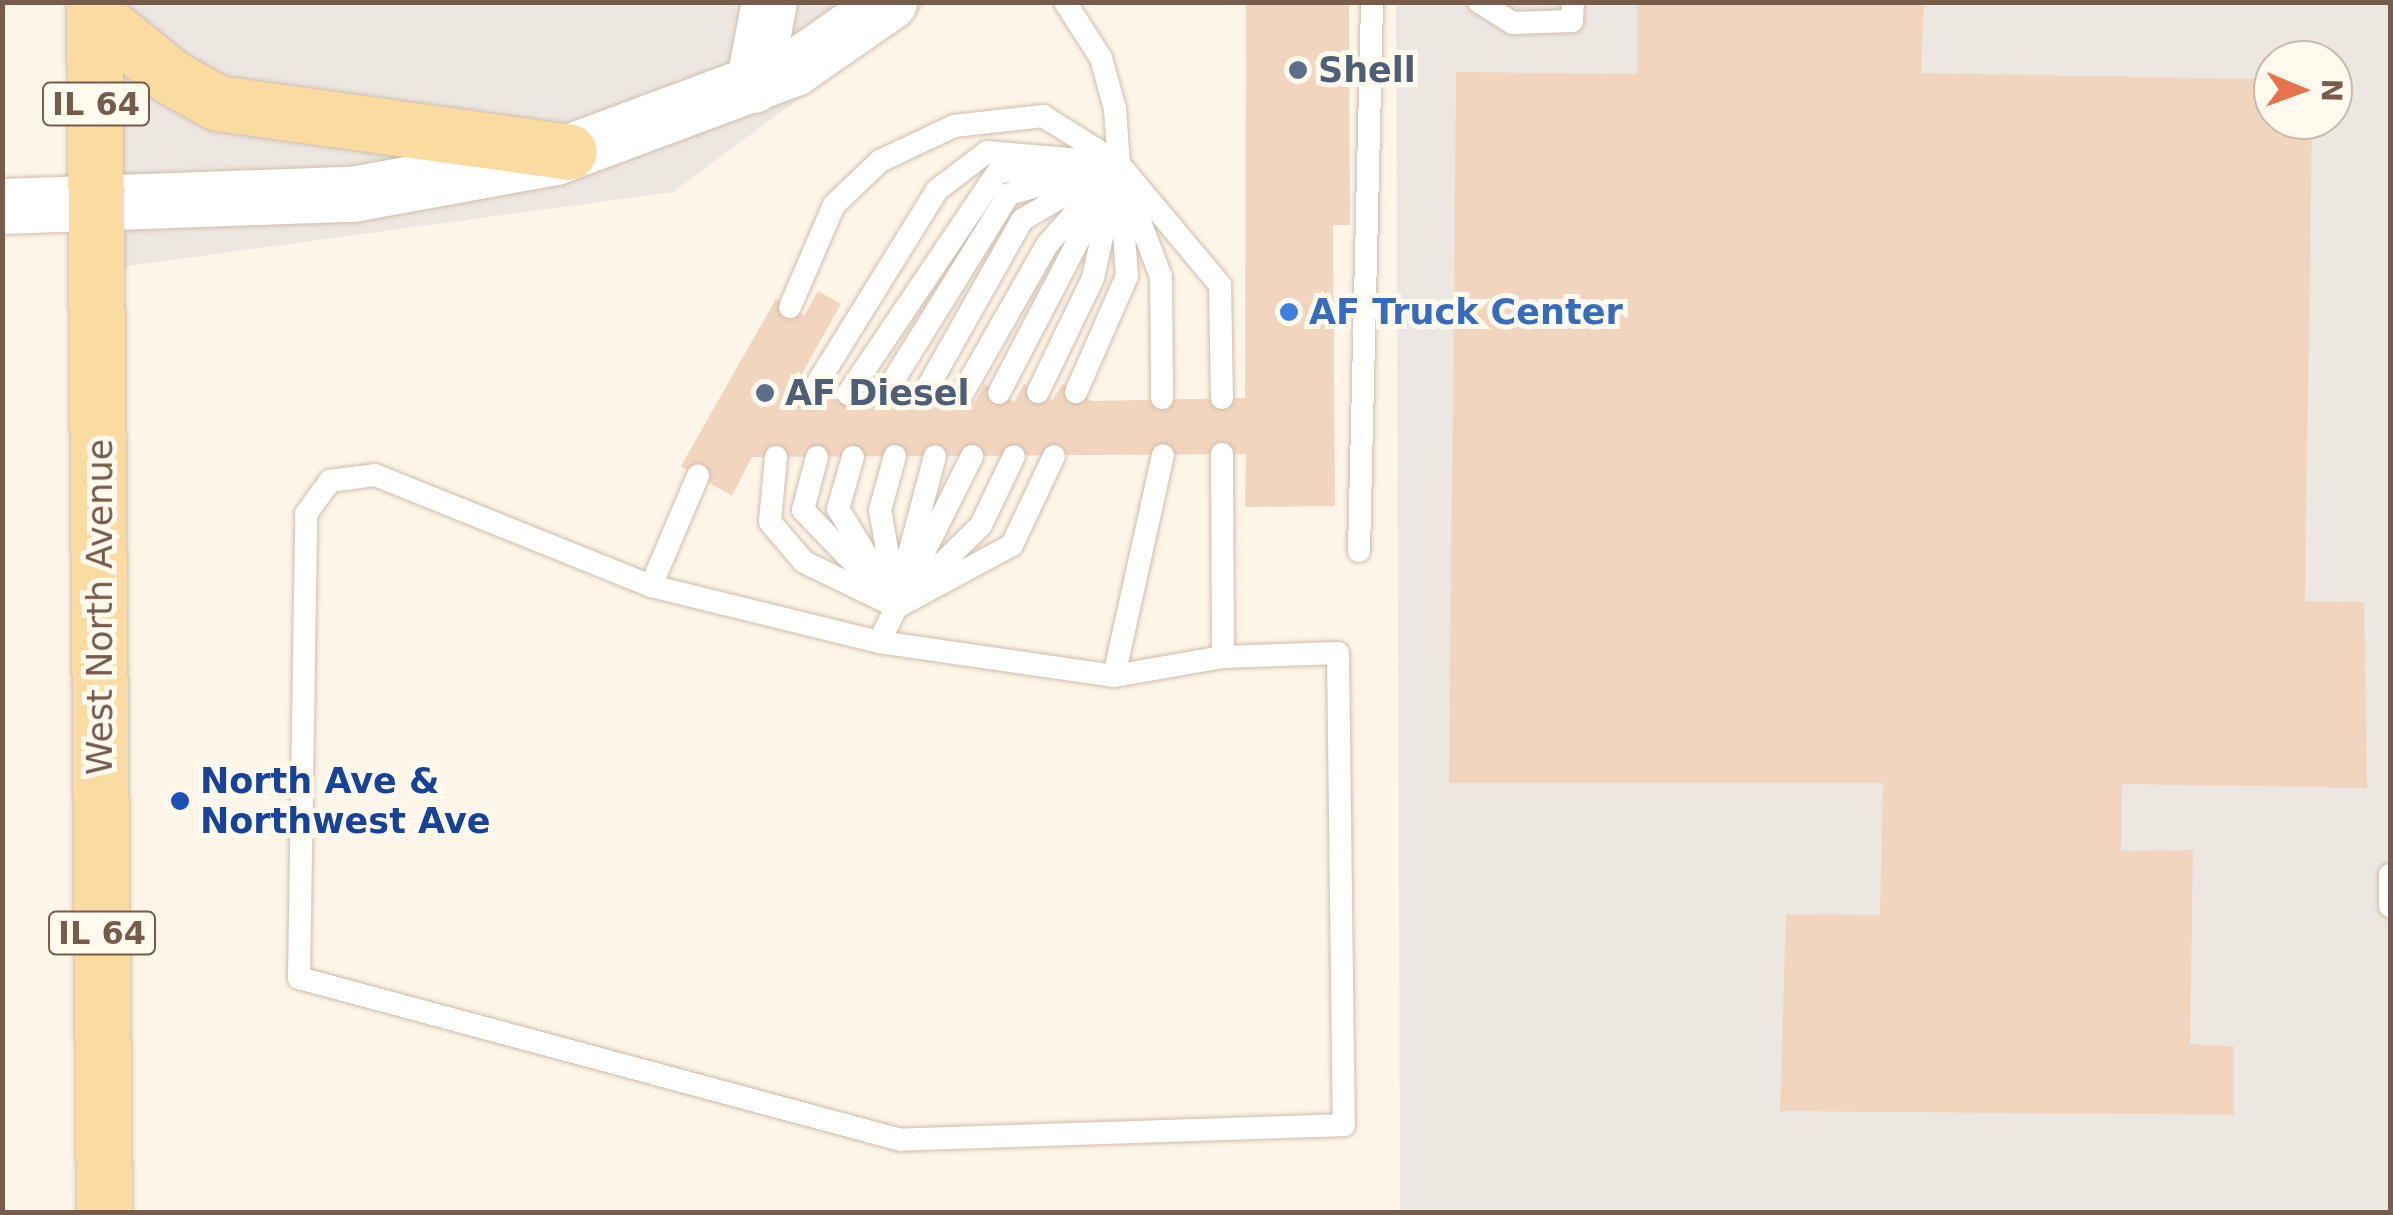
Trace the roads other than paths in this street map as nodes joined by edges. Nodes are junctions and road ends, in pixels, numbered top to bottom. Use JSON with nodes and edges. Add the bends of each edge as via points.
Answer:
{"nodes":[{"id":1,"x":769,"y":2,"type":"edge"},
{"id":2,"x":890,"y":2,"type":"edge"},
{"id":3,"x":1064,"y":2,"type":"edge"},
{"id":4,"x":1372,"y":2,"type":"edge"},
{"id":5,"x":1479,"y":2,"type":"edge"},
{"id":6,"x":1573,"y":2,"type":"edge"},
{"id":7,"x":94,"y":8,"type":"edge"},
{"id":8,"x":753,"y":85,"type":"junction"},
{"id":9,"x":569,"y":152,"type":"junction"},
{"id":10,"x":1118,"y":163,"type":"junction"},
{"id":11,"x":2,"y":206,"type":"edge"},
{"id":12,"x":98,"y":206,"type":"junction"},
{"id":13,"x":790,"y":308,"type":"dead end"},
{"id":14,"x":999,"y":392,"type":"dead end"},
{"id":15,"x":1038,"y":392,"type":"dead end"},
{"id":16,"x":1076,"y":392,"type":"dead end"},
{"id":17,"x":848,"y":394,"type":"dead end"},
{"id":18,"x":886,"y":394,"type":"dead end"},
{"id":19,"x":924,"y":394,"type":"dead end"},
{"id":20,"x":962,"y":394,"type":"dead end"},
{"id":21,"x":810,"y":395,"type":"dead end"},
{"id":22,"x":1162,"y":398,"type":"dead end"},
{"id":23,"x":1222,"y":398,"type":"dead end"},
{"id":24,"x":1222,"y":454,"type":"dead end"},
{"id":25,"x":1162,"y":455,"type":"dead end"},
{"id":26,"x":895,"y":456,"type":"dead end"},
{"id":27,"x":935,"y":456,"type":"dead end"},
{"id":28,"x":972,"y":456,"type":"dead end"},
{"id":29,"x":1014,"y":456,"type":"dead end"},
{"id":30,"x":1054,"y":456,"type":"dead end"},
{"id":31,"x":776,"y":457,"type":"dead end"},
{"id":32,"x":817,"y":457,"type":"dead end"},
{"id":33,"x":854,"y":457,"type":"dead end"},
{"id":34,"x":698,"y":476,"type":"dead end"},
{"id":35,"x":1359,"y":551,"type":"dead end"},
{"id":36,"x":650,"y":586,"type":"junction"},
{"id":37,"x":897,"y":608,"type":"junction"},
{"id":38,"x":879,"y":642,"type":"junction"},
{"id":39,"x":1223,"y":657,"type":"junction"},
{"id":40,"x":1114,"y":676,"type":"junction"},
{"id":41,"x":2390,"y":874,"type":"edge"},
{"id":42,"x":2390,"y":906,"type":"edge"},
{"id":43,"x":104,"y":1212,"type":"edge"}],
"edges":[{"from":1,"to":8,"type":"street"},
{"from":2,"to":8,"type":"street","via":[[794,68]]},
{"from":3,"to":10,"type":"lane","via":[[1101,58]]},
{"from":4,"to":35,"type":"lane"},
{"from":5,"to":6,"type":"lane","via":[[1513,23],[1572,21]]},
{"from":7,"to":9,"type":"main road","via":[[171,77],[218,104]]},
{"from":7,"to":12,"type":"main road","name":"West North Avenue","number":"IL 64"},
{"from":8,"to":9,"type":"street"},
{"from":9,"to":12,"type":"street","via":[[352,194]]},
{"from":10,"to":13,"type":"lane","via":[[1043,116],[954,126],[880,161],[834,204]]},
{"from":10,"to":14,"type":"lane"},
{"from":10,"to":15,"type":"lane","via":[[1093,278]]},
{"from":10,"to":16,"type":"lane","via":[[1127,276]]},
{"from":10,"to":17,"type":"lane","via":[[998,172]]},
{"from":10,"to":18,"type":"lane","via":[[1009,194]]},
{"from":10,"to":19,"type":"lane","via":[[1022,220]]},
{"from":10,"to":20,"type":"lane","via":[[1047,245]]},
{"from":10,"to":21,"type":"lane","via":[[987,152],[937,190]]},
{"from":10,"to":22,"type":"lane","via":[[1161,276]]},
{"from":10,"to":23,"type":"lane","via":[[1220,286]]},
{"from":11,"to":12,"type":"street"},
{"from":12,"to":43,"type":"main road","name":"West North Avenue","number":"IL 64"},
{"from":24,"to":39,"type":"lane"},
{"from":25,"to":40,"type":"lane"},
{"from":26,"to":37,"type":"lane","via":[[880,510]]},
{"from":27,"to":37,"type":"lane","via":[[913,520]]},
{"from":28,"to":37,"type":"lane"},
{"from":29,"to":37,"type":"lane","via":[[981,525]]},
{"from":30,"to":37,"type":"lane","via":[[1012,545]]},
{"from":31,"to":37,"type":"lane","via":[[770,522],[804,562]]},
{"from":32,"to":37,"type":"lane","via":[[802,510]]},
{"from":33,"to":37,"type":"lane","via":[[838,508]]},
{"from":34,"to":36,"type":"lane"},
{"from":36,"to":38,"type":"lane"},
{"from":36,"to":39,"type":"lane","via":[[375,475],[330,481],[306,514],[300,978],[901,1140],[1344,1125],[1338,653]]},
{"from":37,"to":38,"type":"lane"},
{"from":38,"to":40,"type":"lane"},
{"from":39,"to":40,"type":"lane"},
{"from":41,"to":42,"type":"lane"}]}
